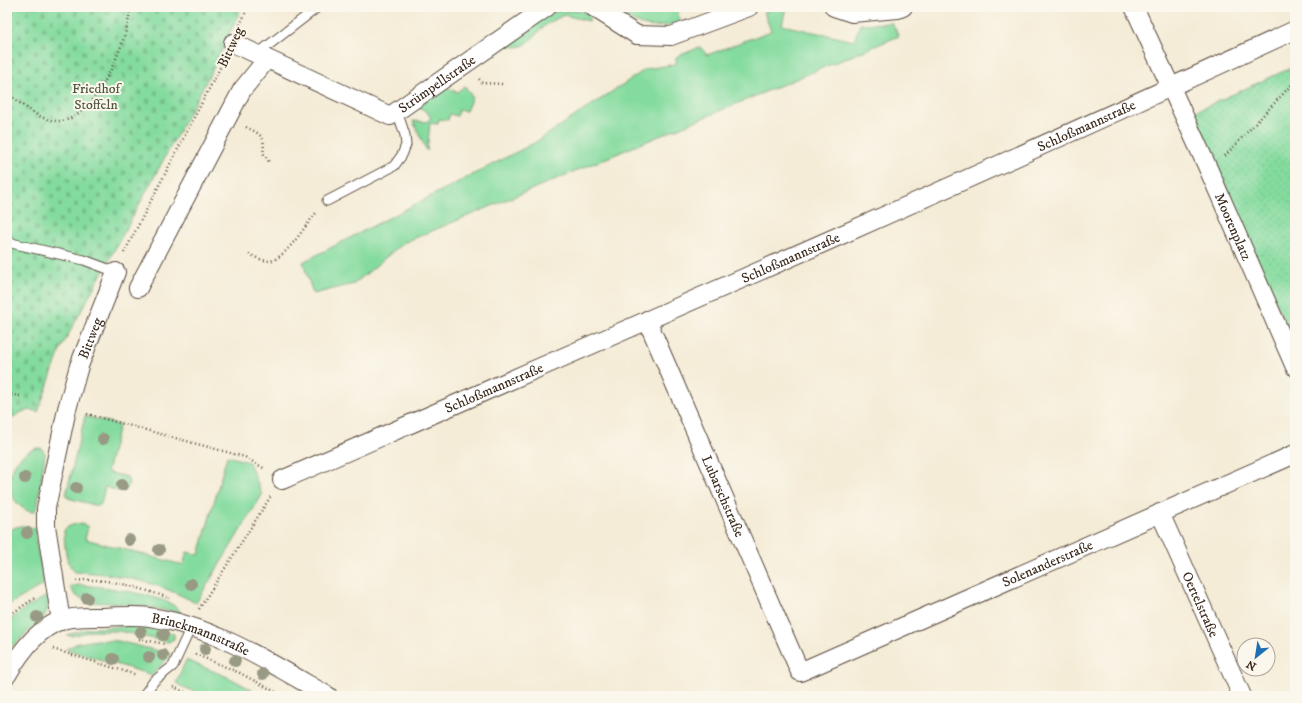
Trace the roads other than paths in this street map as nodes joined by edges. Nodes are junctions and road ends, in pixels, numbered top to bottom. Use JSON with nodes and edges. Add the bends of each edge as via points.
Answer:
{"nodes":[{"id":1,"x":318,"y":7,"type":"edge"},
{"id":2,"x":547,"y":7,"type":"edge"},
{"id":3,"x":593,"y":7,"type":"edge"},
{"id":4,"x":749,"y":7,"type":"edge"},
{"id":5,"x":834,"y":7,"type":"edge"},
{"id":6,"x":903,"y":7,"type":"edge"},
{"id":7,"x":1134,"y":7,"type":"edge"},
{"id":8,"x":1295,"y":30,"type":"edge"},
{"id":9,"x":233,"y":43,"type":"road end"},
{"id":10,"x":262,"y":57,"type":"junction"},
{"id":11,"x":1170,"y":88,"type":"junction"},
{"id":12,"x":397,"y":111,"type":"junction"},
{"id":13,"x":328,"y":202,"type":"road end"},
{"id":14,"x":7,"y":242,"type":"edge"},
{"id":15,"x":116,"y":272,"type":"joint"},
{"id":16,"x":138,"y":288,"type":"dead end"},
{"id":17,"x":648,"y":320,"type":"junction"},
{"id":18,"x":1295,"y":367,"type":"edge"},
{"id":19,"x":1295,"y":454,"type":"edge"},
{"id":20,"x":282,"y":480,"type":"road end"},
{"id":21,"x":1160,"y":513,"type":"junction"},
{"id":22,"x":194,"y":619,"type":"junction"},
{"id":23,"x":61,"y":621,"type":"junction"},
{"id":24,"x":800,"y":672,"type":"joint"},
{"id":25,"x":7,"y":675,"type":"edge"},
{"id":26,"x":143,"y":696,"type":"edge"},
{"id":27,"x":328,"y":696,"type":"edge"},
{"id":28,"x":1242,"y":696,"type":"edge"}],
"edges":[{"from":1,"to":10,"type":"lane"},
{"from":2,"to":12,"type":"street","name":"Strümpellstraße"},
{"from":3,"to":4,"type":"street","via":[[637,35],[671,36],[710,16]]},
{"from":5,"to":6,"type":"street","via":[[852,13]]},
{"from":7,"to":11,"type":"street"},
{"from":8,"to":11,"type":"street","name":"Schloßmannstraße"},
{"from":9,"to":10,"type":"street","name":"Strümpellstraße"},
{"from":10,"to":12,"type":"street","name":"Strümpellstraße","via":[[390,116]]},
{"from":10,"to":16,"type":"street","via":[[242,90]]},
{"from":11,"to":17,"type":"street","name":"Schloßmannstraße"},
{"from":11,"to":18,"type":"street","name":"Moorenplatz"},
{"from":12,"to":13,"type":"lane","via":[[406,145],[394,166]]},
{"from":14,"to":15,"type":"lane","via":[[77,258]]},
{"from":15,"to":23,"type":"street","name":"Bittweg","via":[[79,366],[46,508],[46,526]]},
{"from":17,"to":20,"type":"street","name":"Schloßmannstraße"},
{"from":17,"to":24,"type":"street","name":"Lubarschstraße"},
{"from":19,"to":21,"type":"street","name":"Solenanderstraße"},
{"from":21,"to":24,"type":"street","name":"Solenanderstraße"},
{"from":21,"to":28,"type":"street","name":"Oertelstraße"},
{"from":22,"to":23,"type":"street","name":"Brinckmannstraße","via":[[127,616]]},
{"from":22,"to":26,"type":"lane","via":[[173,666],[154,680]]},
{"from":22,"to":27,"type":"street","name":"Brinckmannstraße"},
{"from":23,"to":25,"type":"street","via":[[37,636],[18,656]]}]}
